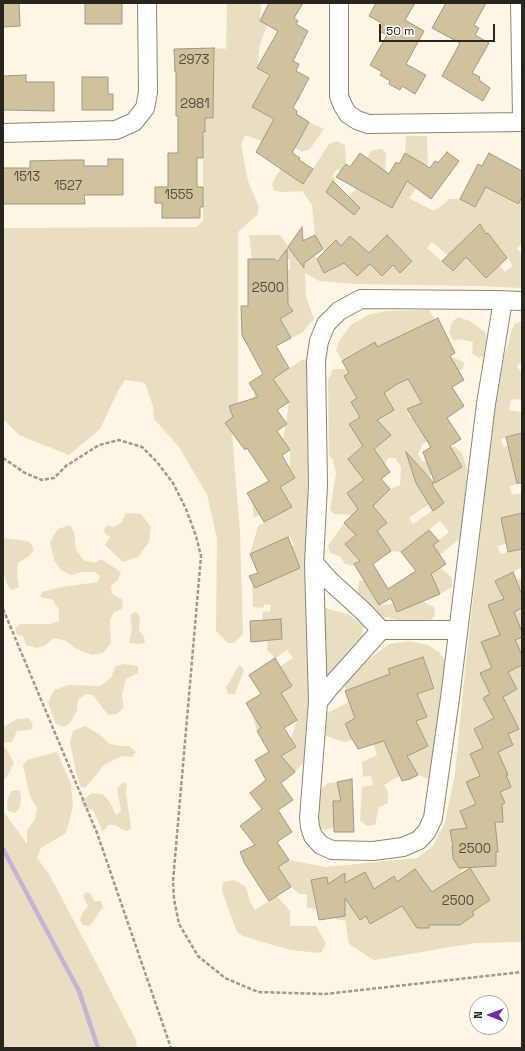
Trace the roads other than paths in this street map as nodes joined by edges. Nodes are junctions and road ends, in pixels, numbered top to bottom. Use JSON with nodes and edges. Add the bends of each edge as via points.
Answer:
{"nodes":[{"id":1,"x":147,"y":3,"type":"edge"},
{"id":2,"x":339,"y":3,"type":"edge"},
{"id":3,"x":520,"y":3,"type":"edge"},
{"id":4,"x":522,"y":116,"type":"edge"},
{"id":5,"x":522,"y":122,"type":"edge"},
{"id":6,"x":3,"y":133,"type":"edge"},
{"id":7,"x":502,"y":300,"type":"junction"},
{"id":8,"x":522,"y":301,"type":"edge"},
{"id":9,"x":314,"y":563,"type":"junction"},
{"id":10,"x":381,"y":630,"type":"junction"},
{"id":11,"x":458,"y":630,"type":"junction"},
{"id":12,"x":318,"y":702,"type":"junction"}],
"edges":[{"from":1,"to":6,"type":"street","via":[[148,92],[145,108],[134,122],[116,130]]},
{"from":2,"to":5,"type":"street","via":[[339,96],[342,106],[357,120],[368,124]]},
{"from":3,"to":4,"type":"street"},
{"from":7,"to":8,"type":"street"},
{"from":7,"to":9,"type":"street","via":[[361,299],[339,311],[326,324],[319,341],[316,361],[318,485]]},
{"from":7,"to":11,"type":"street","via":[[486,404]]},
{"from":9,"to":10,"type":"street"},
{"from":9,"to":12,"type":"street"},
{"from":10,"to":11,"type":"street"},
{"from":10,"to":12,"type":"street"},
{"from":11,"to":12,"type":"street","via":[[435,812],[427,831],[419,840],[403,847],[373,851],[332,850],[321,845],[313,836],[309,818]]}]}
